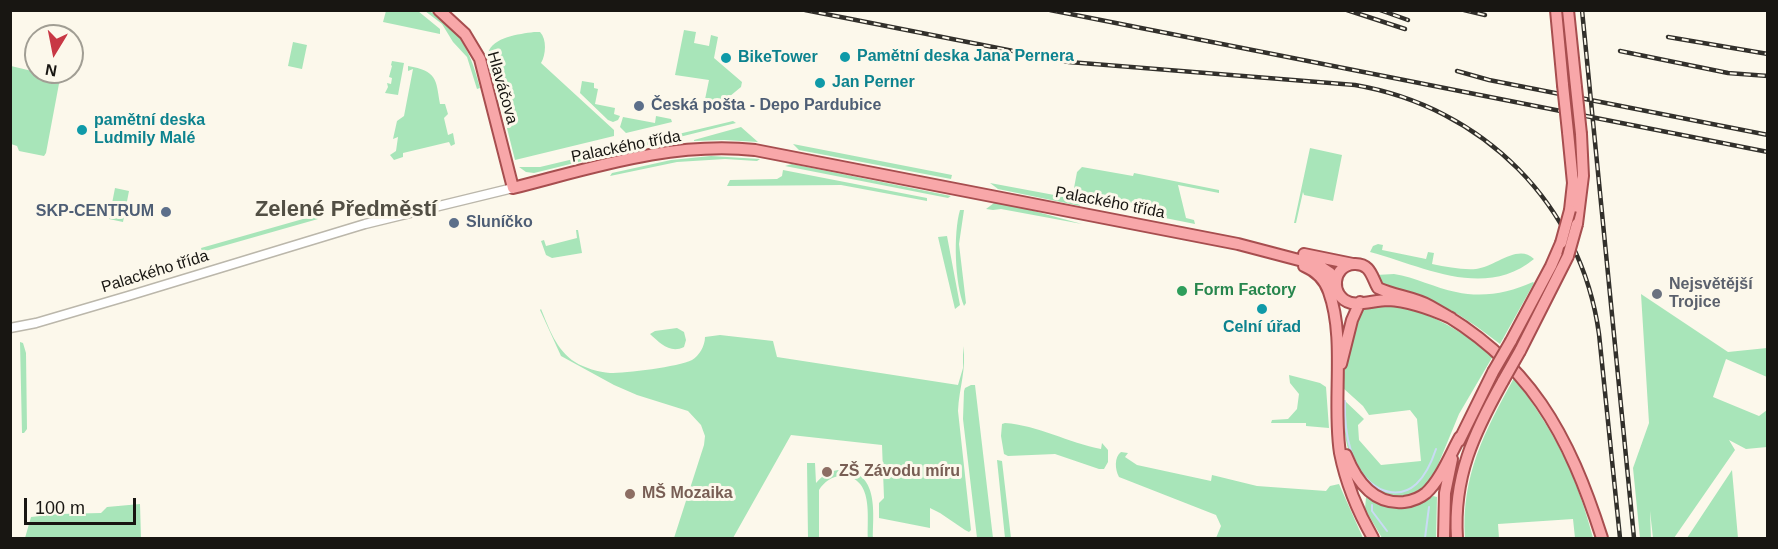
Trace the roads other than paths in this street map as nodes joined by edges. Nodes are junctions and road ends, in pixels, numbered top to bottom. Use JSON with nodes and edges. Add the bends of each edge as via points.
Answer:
{"nodes":[{"id":1,"x":439,"y":10,"type":"edge"},
{"id":2,"x":1556,"y":10,"type":"edge"},
{"id":3,"x":1568,"y":10,"type":"edge"},
{"id":4,"x":513,"y":188,"type":"junction"},
{"id":5,"x":1258,"y":248,"type":"junction"},
{"id":6,"x":1276,"y":255,"type":"junction"},
{"id":7,"x":1356,"y":264,"type":"junction"},
{"id":8,"x":1375,"y":282,"type":"junction"},
{"id":9,"x":1336,"y":285,"type":"junction"},
{"id":10,"x":1361,"y":302,"type":"junction"},
{"id":11,"x":1450,"y":318,"type":"junction"},
{"id":12,"x":10,"y":328,"type":"edge"},
{"id":13,"x":1337,"y":351,"type":"junction"},
{"id":14,"x":1337,"y":379,"type":"junction"},
{"id":15,"x":1338,"y":410,"type":"junction"},
{"id":16,"x":1460,"y":437,"type":"junction"},
{"id":17,"x":1365,"y":487,"type":"junction"},
{"id":18,"x":1360,"y":513,"type":"junction"},
{"id":19,"x":1373,"y":538,"type":"edge"},
{"id":20,"x":1444,"y":538,"type":"edge"},
{"id":21,"x":1457,"y":538,"type":"edge"},
{"id":22,"x":1602,"y":538,"type":"edge"}],
"edges":[{"from":1,"to":4,"type":"main road","name":"Hlaváčova","via":[[465,34],[480,59]]},
{"from":2,"to":16,"type":"main road","bridge":true,"via":[[1573,183],[1570,210],[1551,266]]},
{"from":3,"to":21,"type":"main road","bridge":true,"via":[[1583,176],[1577,224],[1568,256],[1521,351],[1481,420],[1466,458],[1458,498]]},
{"from":4,"to":5,"type":"main road","name":"Palackého třída","via":[[665,152],[717,148],[764,151]]},
{"from":4,"to":12,"type":"street","name":"Palackého třída","via":[[365,224]]},
{"from":5,"to":6,"type":"main road","name":"Palackého třída"},
{"from":5,"to":7,"type":"main road","name":"Palackého třída"},
{"from":6,"to":9,"type":"main road","name":"Palackého třída","via":[[1322,267]]},
{"from":6,"to":13,"type":"main road","via":[[1309,268],[1324,283],[1330,296]]},
{"from":7,"to":8,"type":"main road","via":[[1369,270]]},
{"from":7,"to":9,"type":"main road","via":[[1342,269]]},
{"from":8,"to":10,"type":"main road","via":[[1373,293]]},
{"from":8,"to":11,"type":"main road","via":[[1381,290],[1421,301]]},
{"from":9,"to":10,"type":"main road","via":[[1345,300]]},
{"from":9,"to":13,"type":"main road","via":[[1340,318]]},
{"from":10,"to":11,"type":"main road","via":[[1407,302]]},
{"from":10,"to":14,"type":"main road","via":[[1352,320]]},
{"from":11,"to":22,"type":"main road","via":[[1509,362],[1536,396],[1572,456]]},
{"from":13,"to":14,"type":"main road"},
{"from":14,"to":15,"type":"main road"},
{"from":15,"to":17,"type":"main road","via":[[1344,448]]},
{"from":15,"to":18,"type":"main road","via":[[1342,463]]},
{"from":16,"to":17,"type":"main road","via":[[1436,480],[1421,496],[1394,502],[1381,499]]},
{"from":16,"to":20,"type":"main road","via":[[1447,481]]},
{"from":17,"to":18,"type":"main road"},
{"from":18,"to":19,"type":"main road"}]}
